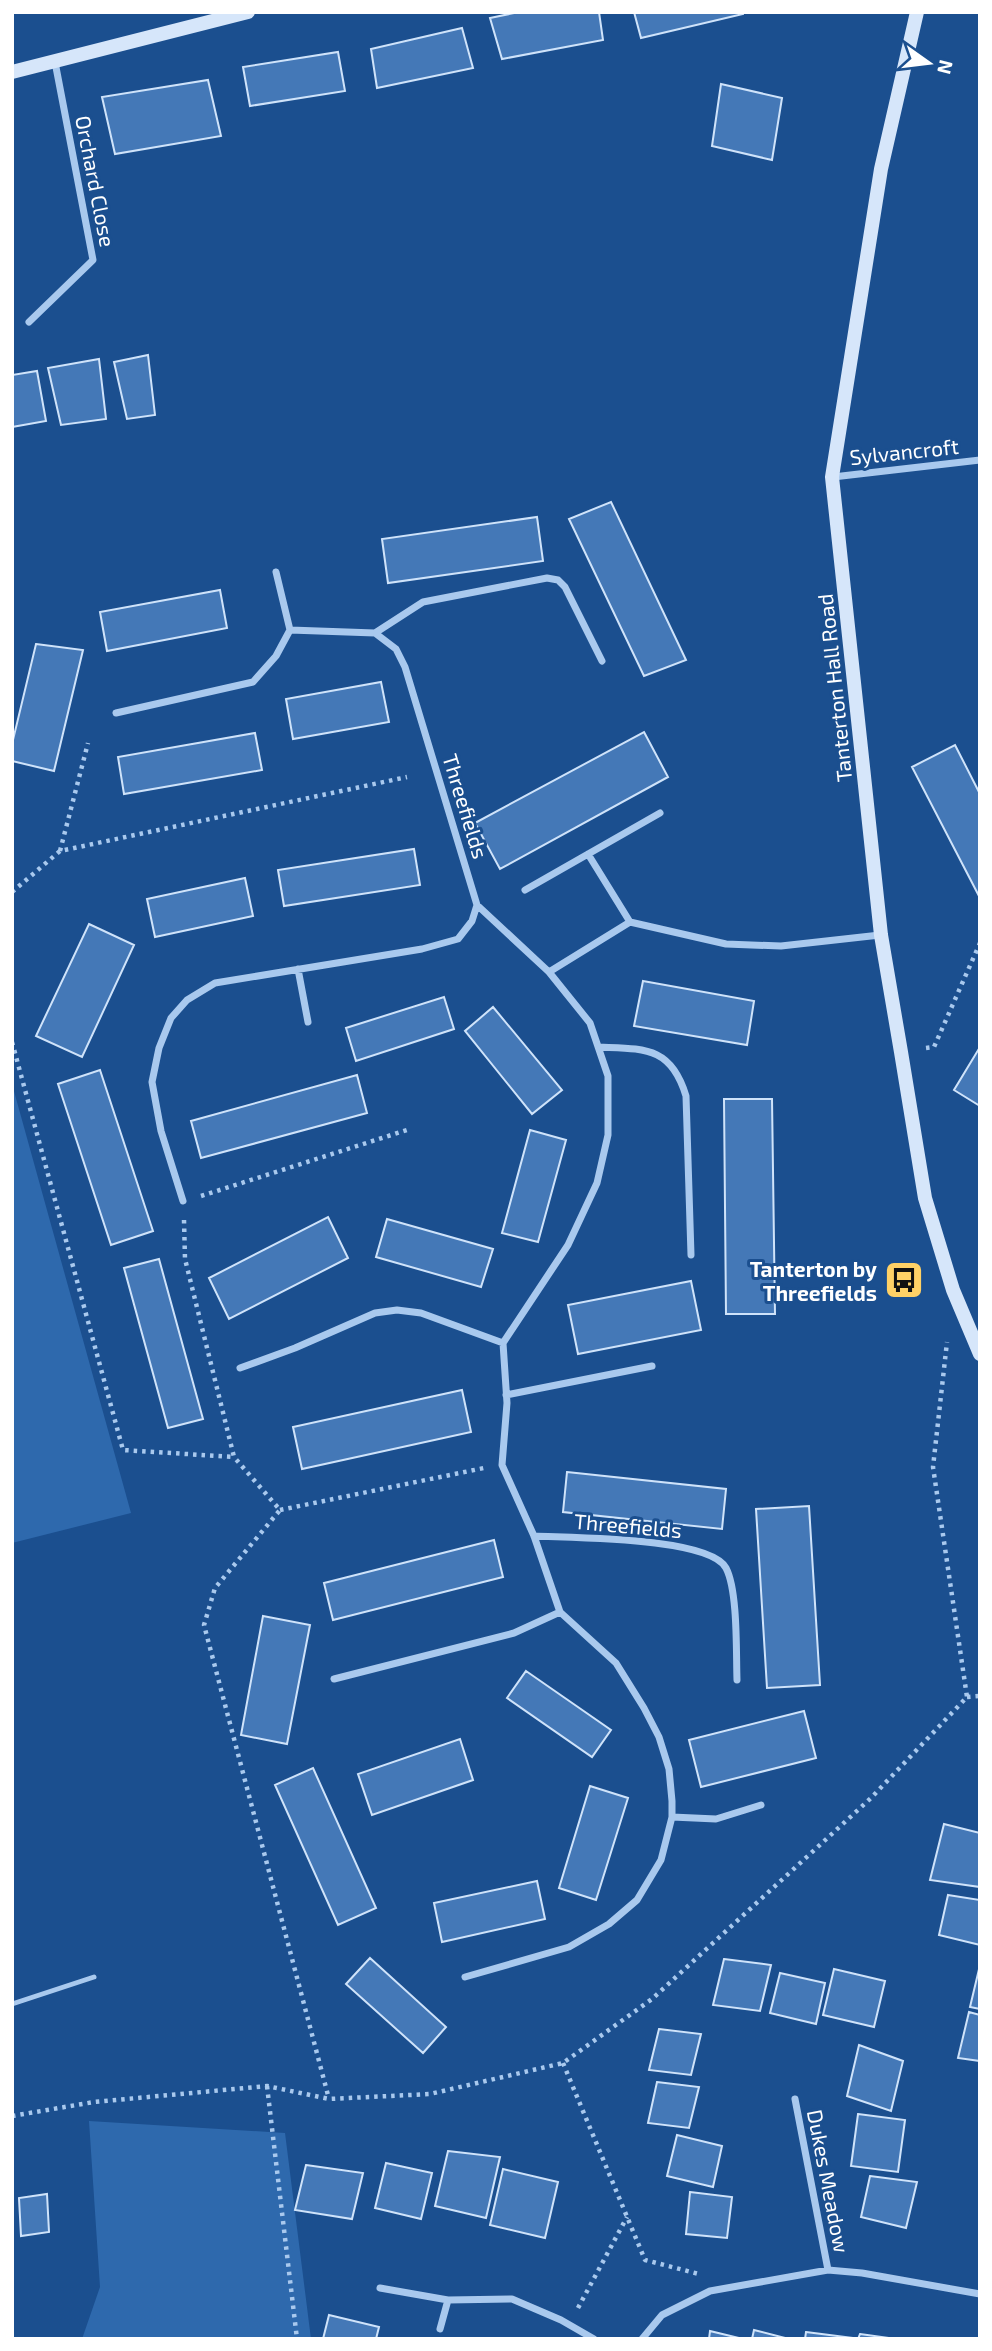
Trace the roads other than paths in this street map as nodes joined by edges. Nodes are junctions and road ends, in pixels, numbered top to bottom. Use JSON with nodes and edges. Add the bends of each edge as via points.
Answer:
{"nodes":[{"id":1,"x":248,"y":12,"type":"edge"},
{"id":2,"x":917,"y":12,"type":"edge"},
{"id":3,"x":55,"y":62,"type":"junction"},
{"id":4,"x":12,"y":72,"type":"edge"},
{"id":5,"x":29,"y":322,"type":"dead end"},
{"id":6,"x":980,"y":460,"type":"edge"},
{"id":7,"x":832,"y":477,"type":"junction"},
{"id":8,"x":276,"y":572,"type":"dead end"},
{"id":9,"x":290,"y":630,"type":"junction"},
{"id":10,"x":375,"y":633,"type":"junction"},
{"id":11,"x":602,"y":661,"type":"dead end"},
{"id":12,"x":116,"y":713,"type":"dead end"},
{"id":13,"x":660,"y":813,"type":"dead end"},
{"id":14,"x":588,"y":854,"type":"junction"},
{"id":15,"x":525,"y":890,"type":"dead end"},
{"id":16,"x":477,"y":905,"type":"junction"},
{"id":17,"x":630,"y":922,"type":"junction"},
{"id":18,"x":881,"y":935,"type":"junction"},
{"id":19,"x":298,"y":969,"type":"junction"},
{"id":20,"x":549,"y":972,"type":"junction"},
{"id":21,"x":308,"y":1022,"type":"dead end"},
{"id":22,"x":598,"y":1048,"type":"junction"},
{"id":23,"x":183,"y":1201,"type":"road end"},
{"id":24,"x":691,"y":1255,"type":"dead end"},
{"id":25,"x":503,"y":1343,"type":"junction"},
{"id":26,"x":980,"y":1353,"type":"edge"},
{"id":27,"x":652,"y":1366,"type":"dead end"},
{"id":28,"x":240,"y":1368,"type":"dead end"},
{"id":29,"x":506,"y":1395,"type":"junction"},
{"id":30,"x":534,"y":1536,"type":"junction"},
{"id":31,"x":560,"y":1612,"type":"junction"},
{"id":32,"x":334,"y":1679,"type":"dead end"},
{"id":33,"x":737,"y":1680,"type":"dead end"},
{"id":34,"x":761,"y":1805,"type":"dead end"},
{"id":35,"x":672,"y":1818,"type":"junction"},
{"id":36,"x":94,"y":1977,"type":"dead end"},
{"id":37,"x":465,"y":1977,"type":"dead end"},
{"id":38,"x":12,"y":2004,"type":"edge"},
{"id":39,"x":795,"y":2099,"type":"dead end"},
{"id":40,"x":828,"y":2270,"type":"junction"},
{"id":41,"x":380,"y":2288,"type":"dead end"},
{"id":42,"x":980,"y":2294,"type":"edge"},
{"id":43,"x":447,"y":2300,"type":"junction"},
{"id":44,"x":440,"y":2329,"type":"dead end"},
{"id":45,"x":594,"y":2339,"type":"edge"},
{"id":46,"x":642,"y":2339,"type":"edge"}],
"edges":[{"from":1,"to":3,"type":"street"},
{"from":2,"to":7,"type":"street","name":"Tanterton Hall Road","via":[[881,169]]},
{"from":3,"to":4,"type":"street"},
{"from":3,"to":5,"type":"street","name":"Orchard Close","via":[[93,260]]},
{"from":6,"to":7,"type":"street","name":"Sylvancroft"},
{"from":7,"to":18,"type":"street","name":"Tanterton Hall Road"},
{"from":8,"to":9,"type":"street"},
{"from":9,"to":10,"type":"street"},
{"from":9,"to":12,"type":"street","via":[[276,656],[253,682]]},
{"from":10,"to":11,"type":"street","via":[[423,603],[547,578],[565,587]]},
{"from":10,"to":16,"type":"street","name":"Threefields","via":[[396,649],[405,667]]},
{"from":13,"to":14,"type":"street"},
{"from":14,"to":15,"type":"street"},
{"from":14,"to":17,"type":"street"},
{"from":16,"to":19,"type":"street","via":[[458,939]]},
{"from":16,"to":20,"type":"street"},
{"from":17,"to":18,"type":"street","via":[[726,944],[781,946]]},
{"from":17,"to":20,"type":"street"},
{"from":18,"to":26,"type":"street","name":"Tanterton Hall Road","via":[[925,1198],[953,1290]]},
{"from":19,"to":21,"type":"street"},
{"from":19,"to":23,"type":"street","via":[[215,984],[187,1000],[171,1018],[152,1082],[161,1131]]},
{"from":20,"to":22,"type":"street","via":[[590,1023]]},
{"from":22,"to":24,"type":"street","via":[[654,1052],[680,1077],[685,1096]]},
{"from":22,"to":25,"type":"street","via":[[608,1076],[608,1136],[597,1183],[568,1245]]},
{"from":25,"to":28,"type":"street","via":[[421,1313],[397,1310],[375,1313]]},
{"from":25,"to":29,"type":"street"},
{"from":27,"to":29,"type":"street"},
{"from":29,"to":30,"type":"street","via":[[502,1465]]},
{"from":30,"to":31,"type":"street"},
{"from":30,"to":33,"type":"street","name":"Threefields","via":[[684,1547],[715,1557],[726,1567],[732,1590]]},
{"from":31,"to":32,"type":"street","via":[[514,1633]]},
{"from":31,"to":35,"type":"street","via":[[616,1663],[644,1708],[669,1769]]},
{"from":34,"to":35,"type":"street","via":[[716,1819]]},
{"from":35,"to":37,"type":"street","via":[[653,1877],[637,1900],[609,1924],[569,1947]]},
{"from":36,"to":38,"type":"lane"},
{"from":39,"to":40,"type":"street","name":"Dukes Meadow"},
{"from":40,"to":42,"type":"street","name":"Dukes Meadow"},
{"from":40,"to":46,"type":"street","name":"Dukes Meadow","via":[[710,2291],[662,2315]]},
{"from":41,"to":43,"type":"street"},
{"from":43,"to":44,"type":"street"},
{"from":43,"to":45,"type":"street","via":[[512,2299]]}]}
